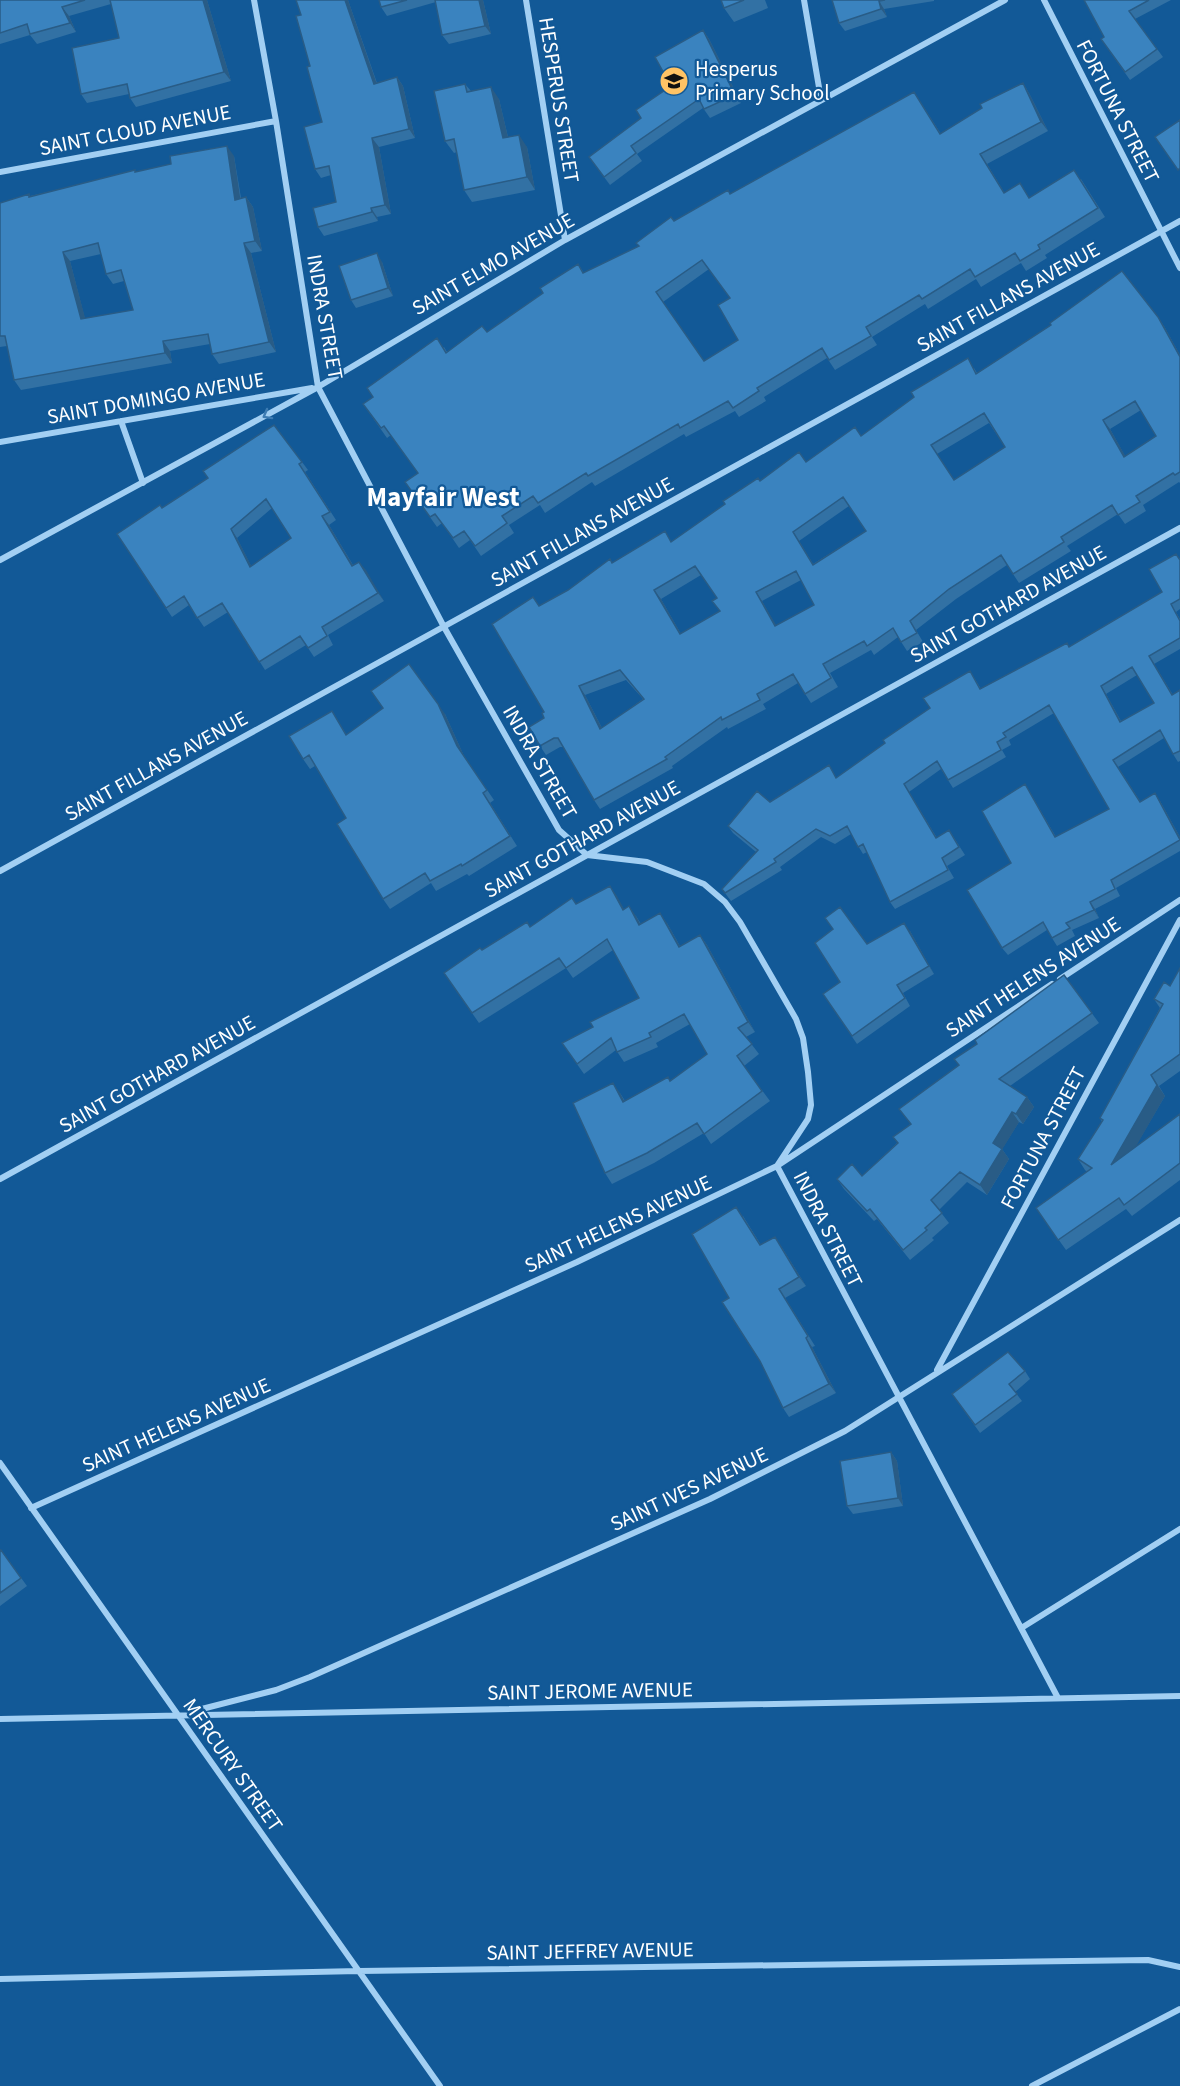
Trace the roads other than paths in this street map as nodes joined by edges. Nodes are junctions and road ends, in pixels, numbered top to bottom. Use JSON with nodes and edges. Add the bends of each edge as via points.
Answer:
{"nodes":[{"id":1,"x":254,"y":0,"type":"edge"},
{"id":2,"x":526,"y":0,"type":"edge"},
{"id":3,"x":804,"y":0,"type":"edge"},
{"id":4,"x":1005,"y":0,"type":"edge"},
{"id":5,"x":1044,"y":0,"type":"edge"},
{"id":6,"x":821,"y":99,"type":"junction"},
{"id":7,"x":276,"y":121,"type":"junction"},
{"id":8,"x":0,"y":172,"type":"edge"},
{"id":9,"x":1180,"y":221,"type":"edge"},
{"id":10,"x":1160,"y":232,"type":"junction"},
{"id":11,"x":565,"y":240,"type":"junction"},
{"id":12,"x":1180,"y":268,"type":"edge"},
{"id":13,"x":318,"y":387,"type":"junction"},
{"id":14,"x":121,"y":421,"type":"junction"},
{"id":15,"x":0,"y":442,"type":"edge"},
{"id":16,"x":143,"y":483,"type":"junction"},
{"id":17,"x":1180,"y":528,"type":"edge"},
{"id":18,"x":0,"y":560,"type":"edge"},
{"id":19,"x":444,"y":627,"type":"junction"},
{"id":20,"x":587,"y":855,"type":"junction"},
{"id":21,"x":0,"y":871,"type":"edge"},
{"id":22,"x":1180,"y":900,"type":"edge"},
{"id":23,"x":1180,"y":920,"type":"edge"},
{"id":24,"x":777,"y":1166,"type":"junction"},
{"id":25,"x":0,"y":1179,"type":"edge"},
{"id":26,"x":1180,"y":1220,"type":"edge"},
{"id":27,"x":935,"y":1373,"type":"junction"},
{"id":28,"x":898,"y":1398,"type":"junction"},
{"id":29,"x":0,"y":1463,"type":"edge"},
{"id":30,"x":31,"y":1508,"type":"junction"},
{"id":31,"x":1180,"y":1529,"type":"edge"},
{"id":32,"x":1023,"y":1627,"type":"junction"},
{"id":33,"x":1180,"y":1696,"type":"edge"},
{"id":34,"x":1058,"y":1698,"type":"junction"},
{"id":35,"x":177,"y":1715,"type":"junction"},
{"id":36,"x":0,"y":1719,"type":"edge"},
{"id":37,"x":1180,"y":1967,"type":"edge"},
{"id":38,"x":359,"y":1971,"type":"junction"},
{"id":39,"x":0,"y":1979,"type":"edge"},
{"id":40,"x":1180,"y":2004,"type":"edge"},
{"id":41,"x":1180,"y":2009,"type":"edge"},
{"id":42,"x":1172,"y":2012,"type":"junction"},
{"id":43,"x":440,"y":2086,"type":"edge"},
{"id":44,"x":1032,"y":2086,"type":"edge"}],
"edges":[{"from":1,"to":7,"type":"street","name":"INDRA STREET"},
{"from":2,"to":11,"type":"street","name":"HESPERUS STREET"},
{"from":3,"to":6,"type":"street"},
{"from":4,"to":6,"type":"street","name":"SAINT ELMO AVENUE"},
{"from":5,"to":10,"type":"street","name":"FORTUNA STREET"},
{"from":6,"to":11,"type":"street","name":"SAINT ELMO AVENUE"},
{"from":7,"to":8,"type":"street","name":"SAINT CLOUD AVENUE"},
{"from":7,"to":13,"type":"street","name":"INDRA STREET"},
{"from":9,"to":10,"type":"street","name":"SAINT FILLANS AVENUE"},
{"from":10,"to":12,"type":"street","name":"FORTUNA STREET"},
{"from":10,"to":19,"type":"street","name":"SAINT FILLANS AVENUE"},
{"from":11,"to":13,"type":"street","name":"SAINT ELMO AVENUE"},
{"from":13,"to":14,"type":"street","name":"SAINT DOMINGO AVENUE"},
{"from":13,"to":16,"type":"street","name":"SAINT ELMO AVENUE","one_way":true},
{"from":13,"to":19,"type":"street","name":"INDRA STREET"},
{"from":14,"to":15,"type":"street","name":"SAINT DOMINGO AVENUE"},
{"from":14,"to":16,"type":"street"},
{"from":16,"to":18,"type":"street","name":"SAINT ELMO AVENUE"},
{"from":17,"to":20,"type":"street","name":"SAINT GOTHARD AVENUE"},
{"from":19,"to":20,"type":"street","name":"INDRA STREET","via":[[550,815]]},
{"from":19,"to":21,"type":"street","name":"SAINT FILLANS AVENUE"},
{"from":20,"to":24,"type":"street","name":"INDRA STREET","via":[[648,862],[704,884],[725,902],[758,952],[796,1019],[811,1105],[808,1119]]},
{"from":20,"to":25,"type":"street","name":"SAINT GOTHARD AVENUE"},
{"from":22,"to":24,"type":"street","name":"SAINT HELENS AVENUE"},
{"from":23,"to":27,"type":"street","name":"FORTUNA STREET"},
{"from":24,"to":28,"type":"street","name":"INDRA STREET"},
{"from":24,"to":30,"type":"street","name":"SAINT HELENS AVENUE","via":[[577,1262]]},
{"from":26,"to":27,"type":"street","name":"SAINT IVES AVENUE"},
{"from":27,"to":28,"type":"street","name":"SAINT IVES AVENUE"},
{"from":28,"to":32,"type":"street","name":"INDRA STREET"},
{"from":28,"to":35,"type":"street","name":"SAINT IVES AVENUE","via":[[845,1431],[710,1499],[426,1626],[276,1690]]},
{"from":29,"to":30,"type":"street","name":"MERCURY STREET"},
{"from":30,"to":35,"type":"street","name":"MERCURY STREET"},
{"from":31,"to":32,"type":"street"},
{"from":32,"to":34,"type":"street","name":"INDRA STREET"},
{"from":33,"to":34,"type":"street","name":"SAINT JEROME AVENUE"},
{"from":34,"to":35,"type":"street","name":"SAINT JEROME AVENUE"},
{"from":35,"to":36,"type":"street","name":"SAINT JEROME AVENUE"},
{"from":35,"to":38,"type":"street","name":"MERCURY STREET"},
{"from":37,"to":38,"type":"street","name":"SAINT JEFFREY AVENUE","via":[[1148,1960]]},
{"from":38,"to":39,"type":"street","name":"SAINT JEFFREY AVENUE"},
{"from":38,"to":43,"type":"street","name":"MERCURY STREET"},
{"from":40,"to":42,"type":"street"},
{"from":41,"to":42,"type":"street"},
{"from":42,"to":44,"type":"street"}]}
